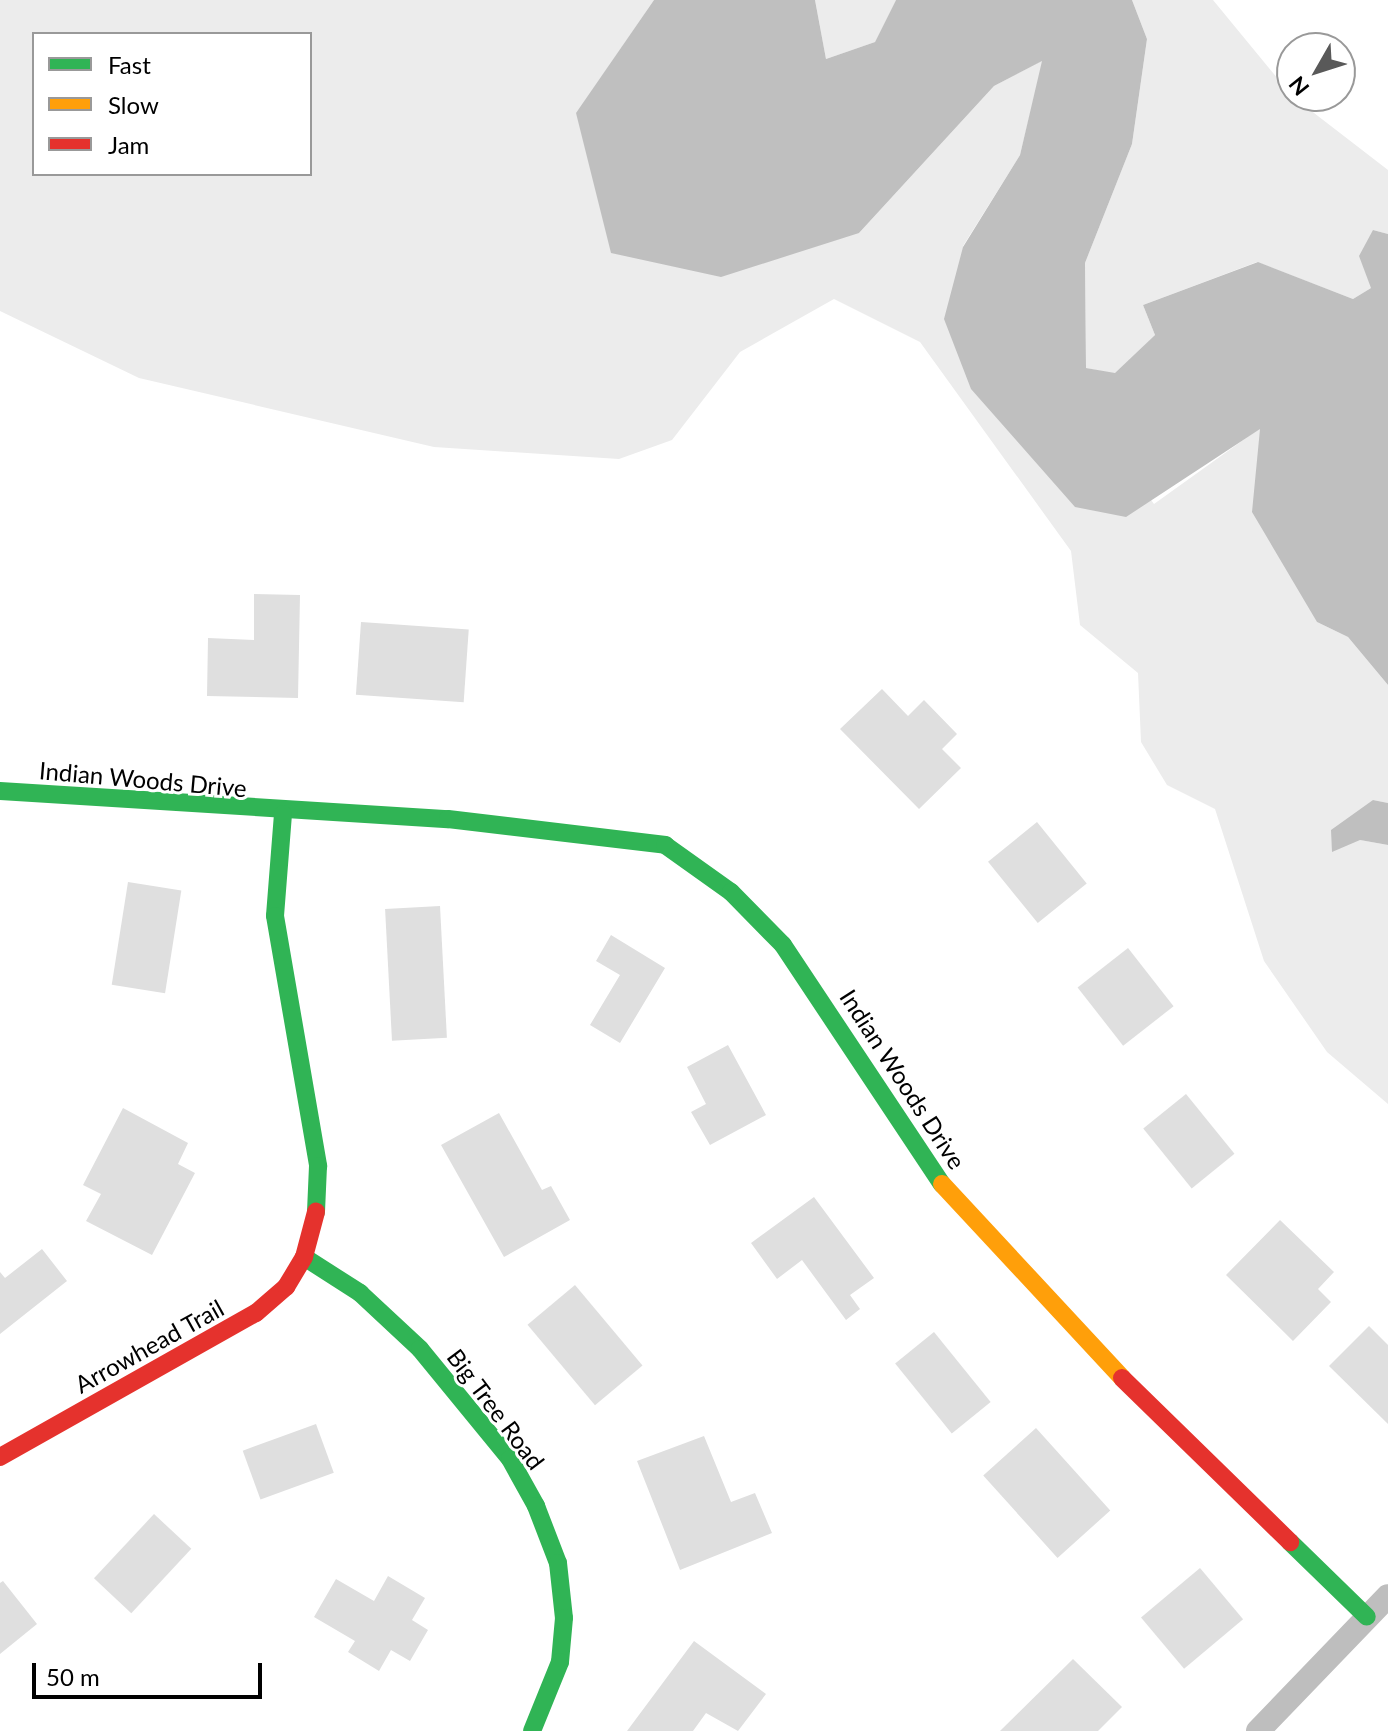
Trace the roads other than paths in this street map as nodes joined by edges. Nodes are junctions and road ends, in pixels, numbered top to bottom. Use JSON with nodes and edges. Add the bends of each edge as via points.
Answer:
{"nodes":[{"id":1,"x":0,"y":791,"type":"edge"},
{"id":2,"x":283,"y":814,"type":"junction"},
{"id":3,"x":304,"y":1257,"type":"junction"},
{"id":4,"x":0,"y":1457,"type":"edge"},
{"id":5,"x":1388,"y":1596,"type":"edge"},
{"id":6,"x":1367,"y":1617,"type":"junction"},
{"id":7,"x":532,"y":1731,"type":"edge"},
{"id":8,"x":1258,"y":1731,"type":"edge"}],
"edges":[{"from":1,"to":2,"type":"street","name":"Indian Woods Drive"},
{"from":2,"to":3,"type":"street","via":[[275,916],[318,1166],[316,1226]]},
{"from":2,"to":6,"type":"street","name":"Indian Woods Drive","via":[[448,819],[665,845],[731,892],[783,945],[828,1006],[945,1189],[1118,1374]]},
{"from":3,"to":4,"type":"street","name":"Arrowhead Trail","via":[[286,1287],[256,1313]]},
{"from":3,"to":7,"type":"street","name":"Big Tree Road","via":[[360,1293],[420,1349],[510,1459],[536,1506],[558,1563],[564,1618],[560,1662]]},
{"from":5,"to":6,"type":"street"},
{"from":6,"to":8,"type":"street"}]}
